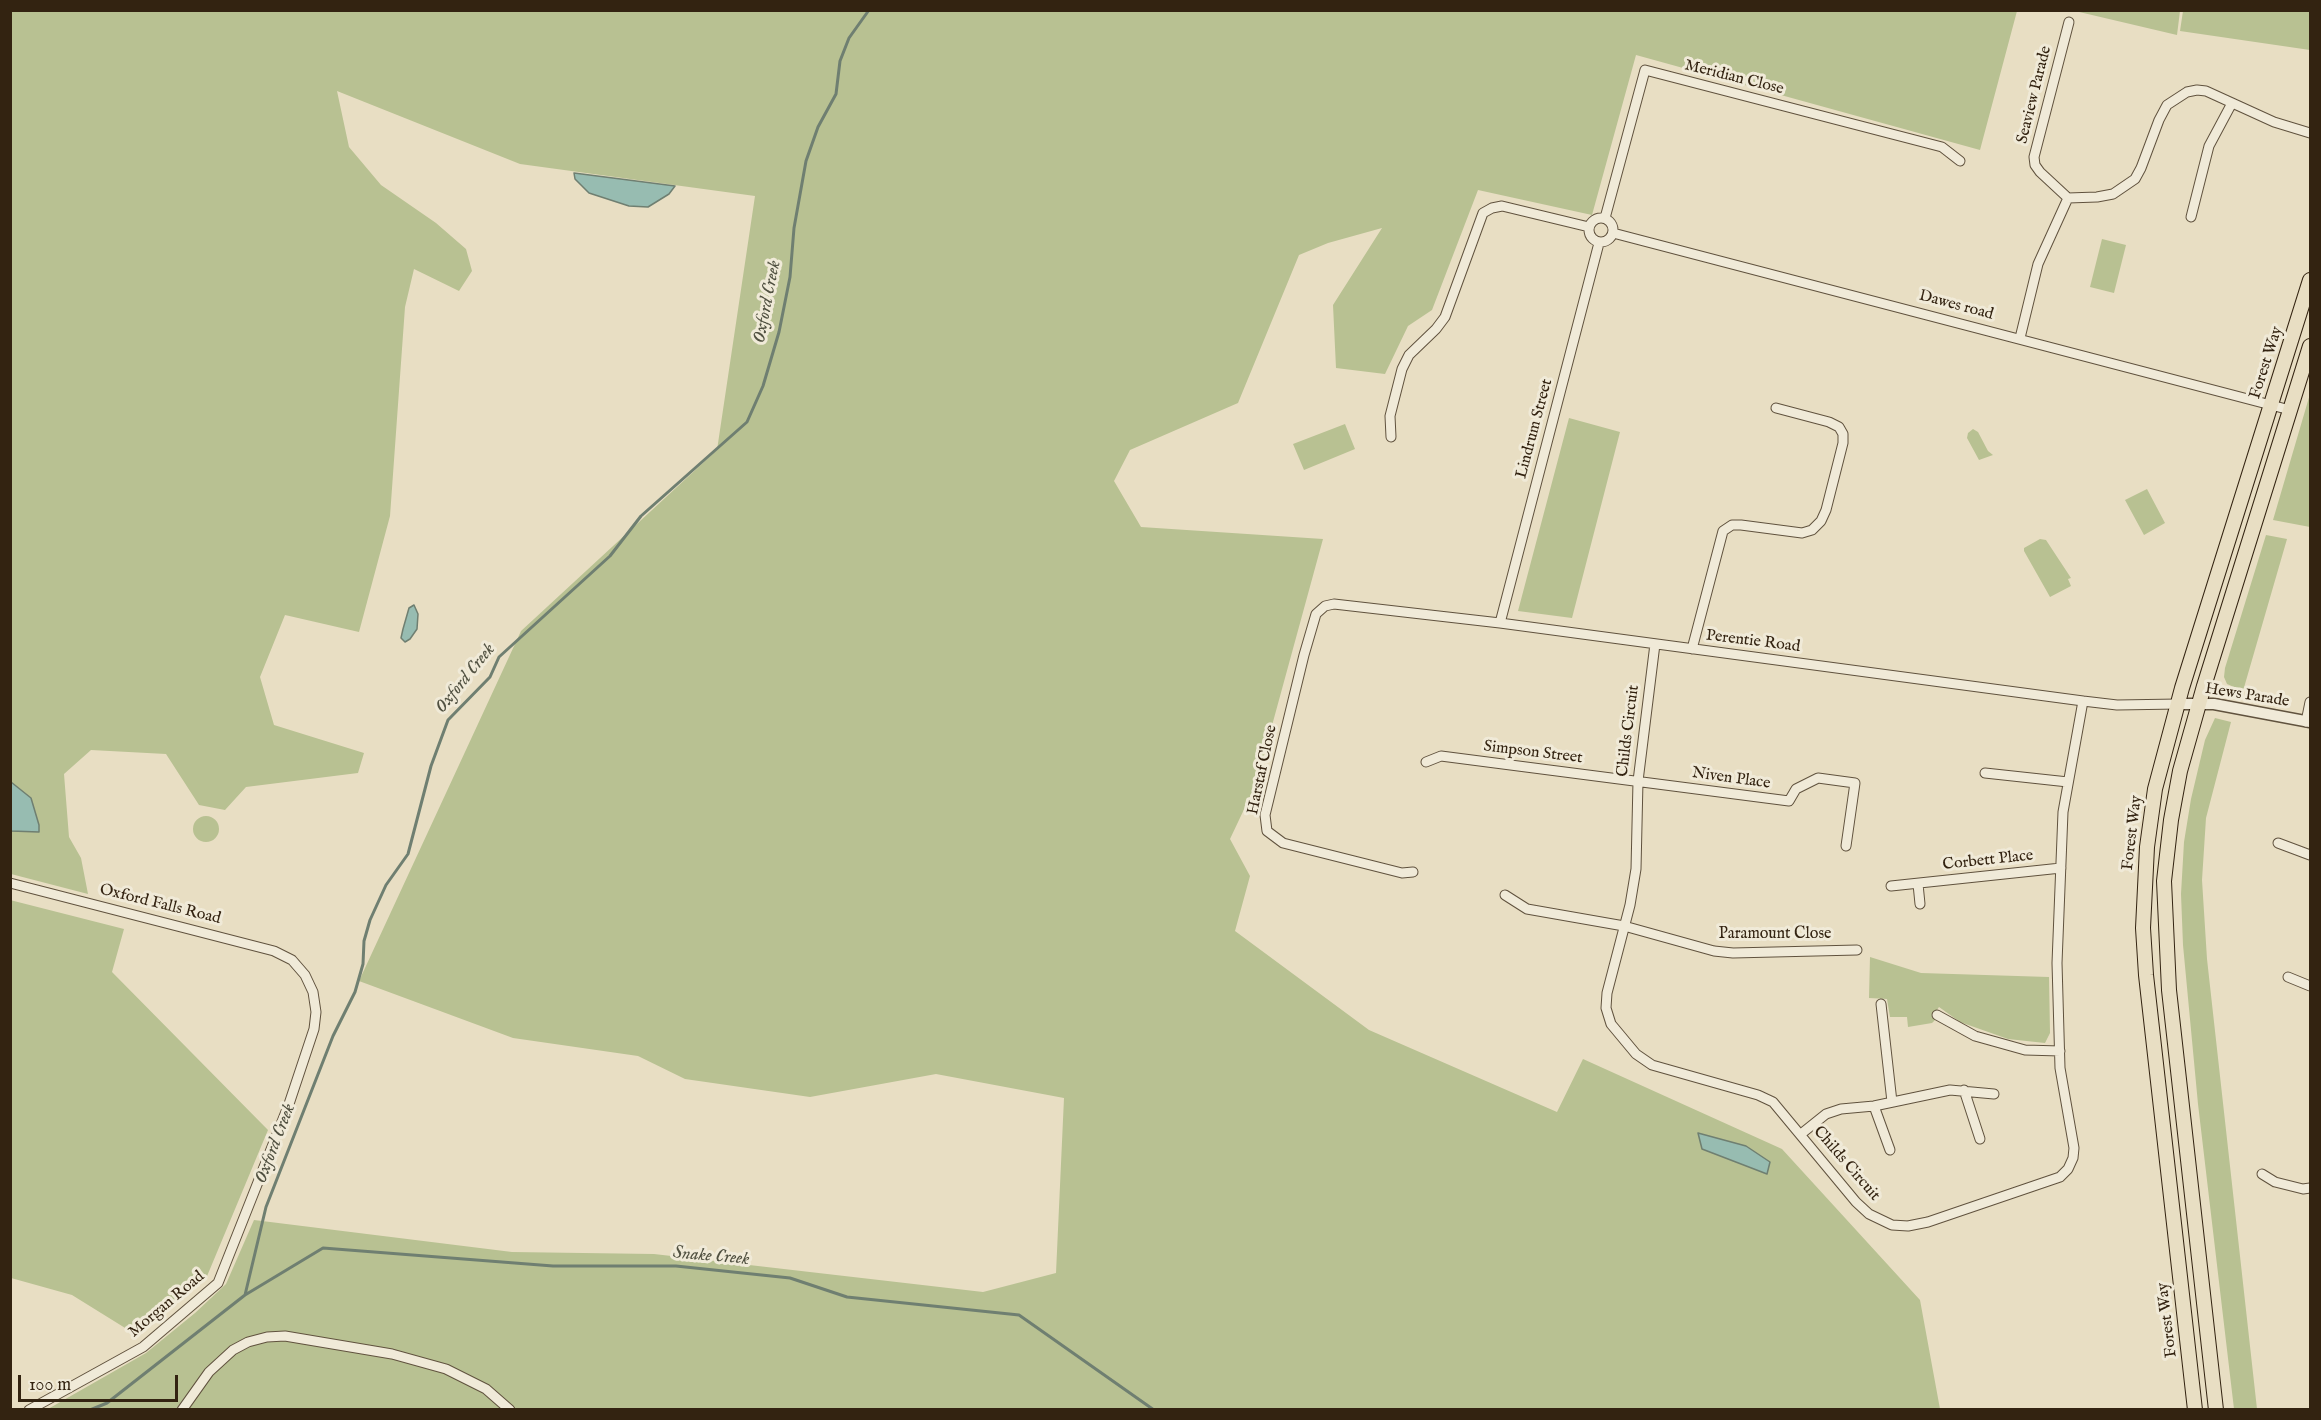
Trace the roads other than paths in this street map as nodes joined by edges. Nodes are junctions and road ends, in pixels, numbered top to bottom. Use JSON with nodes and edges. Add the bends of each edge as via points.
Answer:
{"nodes":[{"id":1,"x":2068,"y":22,"type":"dead end"},
{"id":2,"x":2232,"y":103,"type":"junction"},
{"id":3,"x":2310,"y":133,"type":"edge"},
{"id":4,"x":1960,"y":161,"type":"dead end"},
{"id":5,"x":2068,"y":198,"type":"junction"},
{"id":6,"x":2191,"y":217,"type":"dead end"},
{"id":7,"x":1605,"y":218,"type":"junction"},
{"id":8,"x":1590,"y":227,"type":"junction"},
{"id":9,"x":1613,"y":233,"type":"junction"},
{"id":10,"x":1599,"y":243,"type":"junction"},
{"id":11,"x":2310,"y":280,"type":"edge"},
{"id":12,"x":2020,"y":338,"type":"junction"},
{"id":13,"x":2310,"y":346,"type":"edge"},
{"id":14,"x":2271,"y":405,"type":"junction"},
{"id":15,"x":1776,"y":408,"type":"dead end"},
{"id":16,"x":2290,"y":410,"type":"junction"},
{"id":17,"x":1391,"y":437,"type":"dead end"},
{"id":18,"x":1325,"y":606,"type":"joint"},
{"id":19,"x":1500,"y":623,"type":"junction"},
{"id":20,"x":1655,"y":644,"type":"junction"},
{"id":21,"x":1692,"y":649,"type":"junction"},
{"id":22,"x":2083,"y":701,"type":"junction"},
{"id":23,"x":2310,"y":702,"type":"edge"},
{"id":24,"x":2199,"y":703,"type":"junction"},
{"id":25,"x":2178,"y":704,"type":"junction"},
{"id":26,"x":2308,"y":722,"type":"edge"},
{"id":27,"x":1426,"y":762,"type":"dead end"},
{"id":28,"x":1985,"y":773,"type":"dead end"},
{"id":29,"x":1638,"y":781,"type":"junction"},
{"id":30,"x":2068,"y":782,"type":"junction"},
{"id":31,"x":2278,"y":843,"type":"dead end"},
{"id":32,"x":1846,"y":846,"type":"dead end"},
{"id":33,"x":2310,"y":855,"type":"edge"},
{"id":34,"x":2061,"y":868,"type":"junction"},
{"id":35,"x":1413,"y":872,"type":"dead end"},
{"id":36,"x":10,"y":883,"type":"edge"},
{"id":37,"x":1918,"y":884,"type":"junction"},
{"id":38,"x":1892,"y":886,"type":"dead end"},
{"id":39,"x":1505,"y":895,"type":"dead end"},
{"id":40,"x":1920,"y":904,"type":"dead end"},
{"id":41,"x":1624,"y":926,"type":"junction"},
{"id":42,"x":1857,"y":950,"type":"dead end"},
{"id":43,"x":298,"y":966,"type":"joint"},
{"id":44,"x":2288,"y":977,"type":"dead end"},
{"id":45,"x":2310,"y":986,"type":"edge"},
{"id":46,"x":1881,"y":1004,"type":"dead end"},
{"id":47,"x":1937,"y":1015,"type":"dead end"},
{"id":48,"x":2060,"y":1051,"type":"junction"},
{"id":49,"x":1964,"y":1090,"type":"junction"},
{"id":50,"x":1994,"y":1094,"type":"dead end"},
{"id":51,"x":1892,"y":1102,"type":"junction"},
{"id":52,"x":1874,"y":1106,"type":"junction"},
{"id":53,"x":1801,"y":1134,"type":"junction"},
{"id":54,"x":1980,"y":1138,"type":"dead end"},
{"id":55,"x":1890,"y":1150,"type":"dead end"},
{"id":56,"x":2262,"y":1174,"type":"dead end"},
{"id":57,"x":2310,"y":1188,"type":"edge"},
{"id":58,"x":29,"y":1410,"type":"edge"},
{"id":59,"x":182,"y":1410,"type":"edge"},
{"id":60,"x":510,"y":1410,"type":"edge"},
{"id":61,"x":2194,"y":1410,"type":"edge"},
{"id":62,"x":2216,"y":1410,"type":"edge"}],
"edges":[{"from":1,"to":5,"type":"street","name":"Seaview Parade","via":[[2034,157],[2040,172]]},
{"from":2,"to":3,"type":"street"},
{"from":2,"to":5,"type":"street","via":[[2197,90],[2178,96],[2167,105],[2159,120],[2134,179],[2113,194]]},
{"from":2,"to":6,"type":"street","via":[[2209,146]]},
{"from":4,"to":7,"type":"street","name":"Meridian Close","via":[[1942,147],[1645,70]]},
{"from":5,"to":12,"type":"street","via":[[2037,264]]},
{"from":7,"to":8,"type":"street","via":[[1594,220]]},
{"from":7,"to":9,"type":"street","via":[[1613,226]]},
{"from":8,"to":10,"type":"street","via":[[1590,234]]},
{"from":8,"to":17,"type":"street","via":[[1502,206],[1483,213],[1445,317],[1408,355],[1402,369],[1390,416]]},
{"from":9,"to":10,"type":"street","via":[[1607,241]]},
{"from":9,"to":12,"type":"street","name":"Dawes road"},
{"from":10,"to":19,"type":"street","name":"Lindrum Street"},
{"from":11,"to":14,"type":"main road","name":"Forest Way"},
{"from":12,"to":14,"type":"street","name":"Dawes road"},
{"from":13,"to":16,"type":"main road"},
{"from":14,"to":16,"type":"street","name":"Dawes road"},
{"from":14,"to":25,"type":"main road","name":"Forest Way"},
{"from":15,"to":21,"type":"street","via":[[1829,422],[1843,434],[1826,510],[1812,530],[1802,533],[1741,525],[1724,531]]},
{"from":16,"to":24,"type":"main road"},
{"from":18,"to":19,"type":"street","name":"Perentie Road"},
{"from":18,"to":35,"type":"street","name":"Harstaf Close","via":[[1316,614],[1304,655],[1265,815],[1267,831],[1283,843],[1402,873]]},
{"from":19,"to":20,"type":"street","name":"Perentie Road"},
{"from":20,"to":21,"type":"street","name":"Perentie Road"},
{"from":20,"to":29,"type":"street","name":"Childs Circuit"},
{"from":21,"to":22,"type":"street","name":"Perentie Road"},
{"from":22,"to":25,"type":"street","name":"Perentie Road"},
{"from":22,"to":30,"type":"street","name":"Childs Circuit"},
{"from":23,"to":26,"type":"street"},
{"from":24,"to":25,"type":"street","name":"Hews Parade"},
{"from":24,"to":26,"type":"street","name":"Hews Parade"},
{"from":24,"to":62,"type":"main road","via":[[2175,797],[2164,896],[2169,990]]},
{"from":25,"to":61,"type":"main road","name":"Forest Way","via":[[2152,808],[2143,928]]},
{"from":27,"to":29,"type":"street","name":"Simpson Street","via":[[1441,756]]},
{"from":28,"to":30,"type":"street"},
{"from":29,"to":32,"type":"street","name":"Niven Place","via":[[1789,801],[1796,789],[1818,778],[1855,783]]},
{"from":29,"to":41,"type":"street","name":"Childs Circuit","via":[[1636,868]]},
{"from":30,"to":34,"type":"street","name":"Childs Circuit"},
{"from":31,"to":33,"type":"street"},
{"from":34,"to":37,"type":"street","name":"Corbett Place"},
{"from":34,"to":48,"type":"street","name":"Childs Circuit","via":[[2057,963]]},
{"from":36,"to":43,"type":"street","name":"Oxford Falls Road","via":[[265,948]]},
{"from":37,"to":38,"type":"street","name":"Corbett Place"},
{"from":37,"to":40,"type":"street"},
{"from":39,"to":41,"type":"street","name":"Paramount Close","via":[[1527,909]]},
{"from":41,"to":42,"type":"street","name":"Paramount Close","via":[[1733,953]]},
{"from":41,"to":53,"type":"street","name":"Childs Circuit","via":[[1605,1008],[1621,1038],[1652,1065],[1773,1102]]},
{"from":43,"to":58,"type":"street","name":"Morgan Road","via":[[316,1001],[314,1029],[287,1109],[218,1283],[143,1347]]},
{"from":44,"to":45,"type":"street"},
{"from":46,"to":51,"type":"street"},
{"from":47,"to":48,"type":"street","via":[[1975,1036],[2025,1050]]},
{"from":48,"to":53,"type":"street","name":"Childs Circuit","via":[[2074,1148],[2068,1169],[2060,1177],[1928,1222],[1892,1225],[1869,1214]]},
{"from":49,"to":50,"type":"street"},
{"from":49,"to":51,"type":"street"},
{"from":49,"to":54,"type":"street"},
{"from":51,"to":52,"type":"street"},
{"from":52,"to":53,"type":"street","via":[[1826,1114]]},
{"from":52,"to":55,"type":"street"},
{"from":56,"to":57,"type":"street","via":[[2275,1182]]},
{"from":59,"to":60,"type":"street","via":[[209,1372],[233,1350],[248,1342],[285,1336],[392,1354],[446,1368],[486,1389]]}]}
